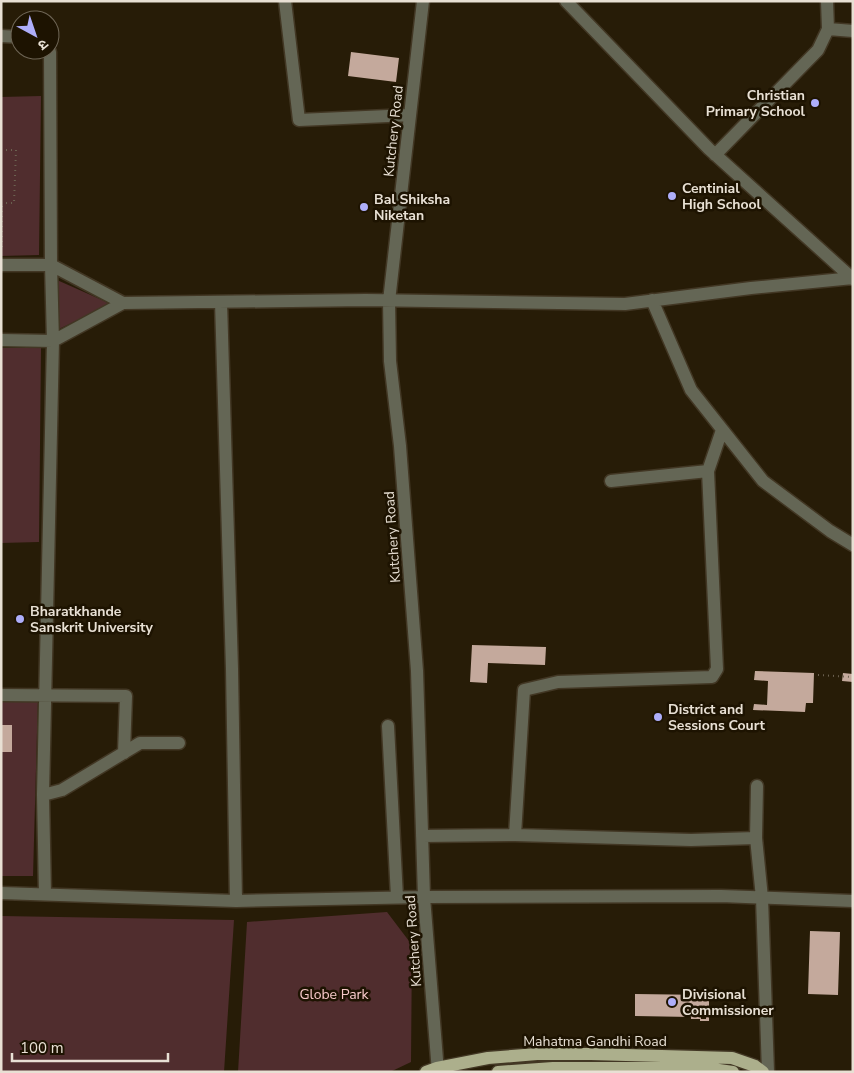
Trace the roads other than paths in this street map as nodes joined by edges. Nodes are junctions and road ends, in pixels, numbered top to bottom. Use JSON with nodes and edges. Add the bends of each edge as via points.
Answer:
{"nodes":[{"id":1,"x":285,"y":1,"type":"edge"},
{"id":2,"x":423,"y":1,"type":"edge"},
{"id":3,"x":566,"y":1,"type":"edge"},
{"id":4,"x":827,"y":1,"type":"edge"},
{"id":5,"x":828,"y":29,"type":"junction"},
{"id":6,"x":853,"y":31,"type":"edge"},
{"id":7,"x":50,"y":60,"type":"edge"},
{"id":8,"x":410,"y":115,"type":"junction"},
{"id":9,"x":715,"y":155,"type":"junction"},
{"id":10,"x":1,"y":265,"type":"edge"},
{"id":11,"x":50,"y":265,"type":"junction"},
{"id":12,"x":853,"y":278,"type":"edge"},
{"id":13,"x":652,"y":300,"type":"junction"},
{"id":14,"x":389,"y":301,"type":"junction"},
{"id":15,"x":221,"y":302,"type":"junction"},
{"id":16,"x":124,"y":303,"type":"junction"},
{"id":17,"x":1,"y":340,"type":"edge"},
{"id":18,"x":53,"y":340,"type":"junction"},
{"id":19,"x":722,"y":430,"type":"junction"},
{"id":20,"x":708,"y":471,"type":"junction"},
{"id":21,"x":611,"y":481,"type":"dead end"},
{"id":22,"x":853,"y":545,"type":"edge"},
{"id":23,"x":1,"y":695,"type":"edge"},
{"id":24,"x":45,"y":695,"type":"junction"},
{"id":25,"x":388,"y":726,"type":"dead end"},
{"id":26,"x":179,"y":742,"type":"dead end"},
{"id":27,"x":124,"y":752,"type":"junction"},
{"id":28,"x":757,"y":786,"type":"dead end"},
{"id":29,"x":43,"y":795,"type":"junction"},
{"id":30,"x":515,"y":835,"type":"junction"},
{"id":31,"x":422,"y":836,"type":"junction"},
{"id":32,"x":756,"y":838,"type":"junction"},
{"id":33,"x":1,"y":893,"type":"edge"},
{"id":34,"x":45,"y":894,"type":"junction"},
{"id":35,"x":397,"y":897,"type":"junction"},
{"id":36,"x":424,"y":897,"type":"junction"},
{"id":37,"x":762,"y":898,"type":"junction"},
{"id":38,"x":236,"y":901,"type":"junction"},
{"id":39,"x":853,"y":901,"type":"edge"},
{"id":40,"x":628,"y":1061,"type":"junction"},
{"id":41,"x":434,"y":1070,"type":"edge"},
{"id":42,"x":498,"y":1072,"type":"edge"},
{"id":43,"x":733,"y":1072,"type":"edge"},
{"id":44,"x":763,"y":1072,"type":"edge"},
{"id":45,"x":768,"y":1072,"type":"edge"}],
"edges":[{"from":1,"to":8,"type":"street","via":[[299,120]]},
{"from":2,"to":8,"type":"street","name":"Kutchery Road"},
{"from":3,"to":9,"type":"street"},
{"from":4,"to":5,"type":"street"},
{"from":5,"to":6,"type":"street"},
{"from":5,"to":9,"type":"street","via":[[818,50]]},
{"from":7,"to":11,"type":"street"},
{"from":8,"to":14,"type":"street","name":"Kutchery Road"},
{"from":9,"to":12,"type":"street"},
{"from":10,"to":11,"type":"street"},
{"from":11,"to":16,"type":"street"},
{"from":11,"to":18,"type":"street"},
{"from":12,"to":13,"type":"street"},
{"from":13,"to":14,"type":"street","via":[[625,304]]},
{"from":13,"to":19,"type":"street","via":[[691,390]]},
{"from":14,"to":15,"type":"street"},
{"from":14,"to":31,"type":"street","name":"Kutchery Road","via":[[390,361],[400,446],[417,671]]},
{"from":15,"to":16,"type":"street"},
{"from":15,"to":38,"type":"street"},
{"from":16,"to":18,"type":"street"},
{"from":17,"to":18,"type":"street"},
{"from":18,"to":24,"type":"street"},
{"from":19,"to":20,"type":"street"},
{"from":19,"to":22,"type":"street","via":[[763,482]]},
{"from":20,"to":21,"type":"street"},
{"from":20,"to":30,"type":"street","via":[[716,669],[712,676],[558,682],[524,690]]},
{"from":23,"to":24,"type":"street"},
{"from":24,"to":27,"type":"street","via":[[126,696]]},
{"from":24,"to":29,"type":"street"},
{"from":25,"to":35,"type":"street"},
{"from":26,"to":27,"type":"street","via":[[140,743]]},
{"from":27,"to":29,"type":"street","via":[[62,790]]},
{"from":28,"to":32,"type":"street"},
{"from":29,"to":34,"type":"street"},
{"from":30,"to":31,"type":"street"},
{"from":30,"to":32,"type":"street","via":[[690,840]]},
{"from":31,"to":36,"type":"street","name":"Kutchery Road"},
{"from":32,"to":37,"type":"street"},
{"from":33,"to":34,"type":"street"},
{"from":34,"to":38,"type":"street"},
{"from":35,"to":36,"type":"street"},
{"from":35,"to":38,"type":"street"},
{"from":36,"to":37,"type":"street"},
{"from":36,"to":41,"type":"street","name":"Kutchery Road"},
{"from":37,"to":39,"type":"street"},
{"from":37,"to":45,"type":"street"},
{"from":40,"to":41,"type":"main road","name":"Mahatma Gandhi Road","via":[[537,1054],[488,1058]]},
{"from":40,"to":42,"type":"main road","name":"Mahatma Gandhi Road"},
{"from":40,"to":43,"type":"main road","name":"Mahatma Gandhi Road"},
{"from":40,"to":44,"type":"main road","name":"Mahatma Gandhi Road","via":[[732,1058]]}]}
